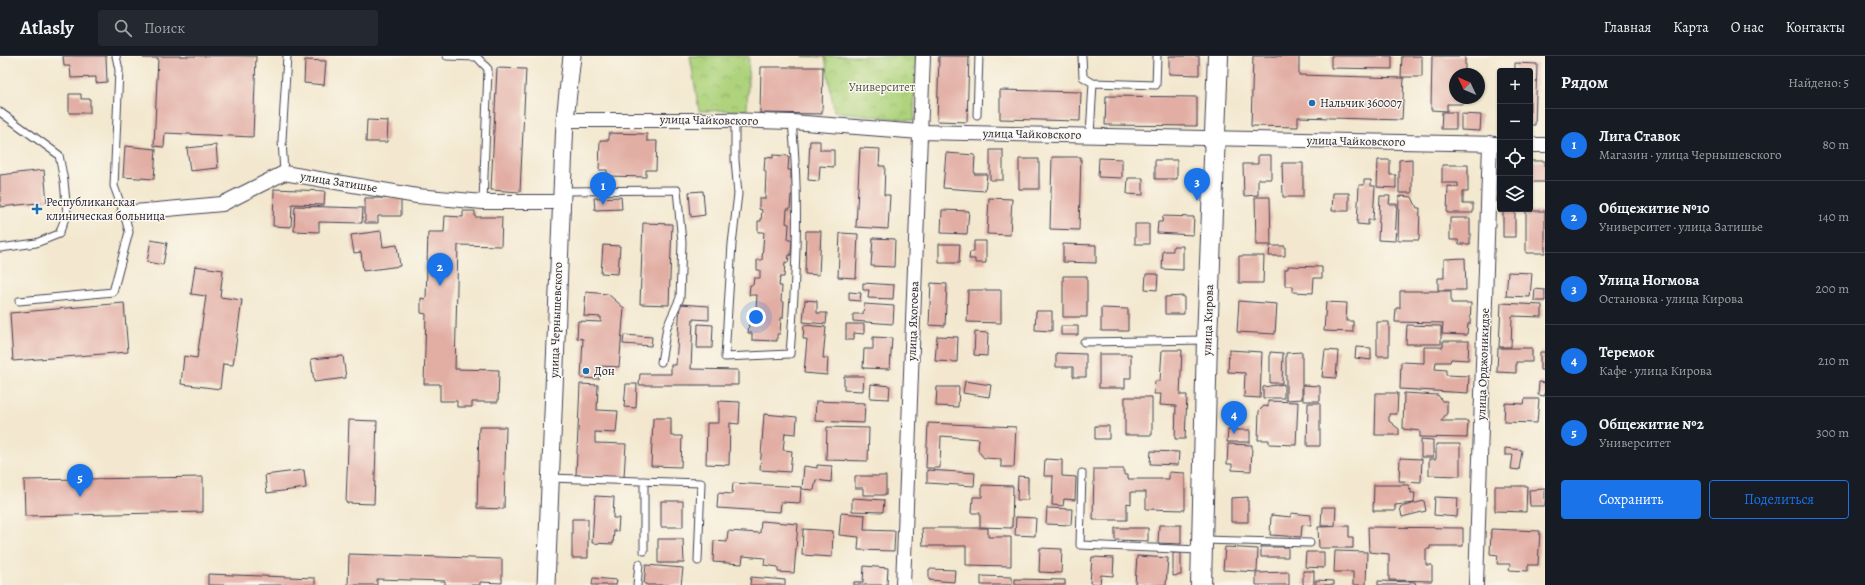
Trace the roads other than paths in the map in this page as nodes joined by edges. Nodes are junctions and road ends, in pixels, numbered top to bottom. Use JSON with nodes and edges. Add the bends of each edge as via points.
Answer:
{"nodes":[{"id":1,"x":116,"y":56,"type":"edge"},
{"id":2,"x":287,"y":56,"type":"edge"},
{"id":3,"x":447,"y":56,"type":"edge"},
{"id":4,"x":459,"y":56,"type":"edge"},
{"id":5,"x":572,"y":56,"type":"edge"},
{"id":6,"x":923,"y":56,"type":"edge"},
{"id":7,"x":979,"y":56,"type":"edge"},
{"id":8,"x":1082,"y":56,"type":"edge"},
{"id":9,"x":1157,"y":56,"type":"edge"},
{"id":10,"x":1218,"y":56,"type":"edge"},
{"id":11,"x":1093,"y":83,"type":"junction"},
{"id":12,"x":0,"y":112,"type":"edge"},
{"id":13,"x":978,"y":115,"type":"dead end"},
{"id":14,"x":565,"y":120,"type":"junction"},
{"id":15,"x":735,"y":120,"type":"junction"},
{"id":16,"x":792,"y":122,"type":"junction"},
{"id":17,"x":920,"y":132,"type":"junction"},
{"id":18,"x":1090,"y":135,"type":"junction"},
{"id":19,"x":1215,"y":138,"type":"junction"},
{"id":20,"x":1495,"y":144,"type":"edge"},
{"id":21,"x":1533,"y":145,"type":"edge"},
{"id":22,"x":1545,"y":145,"type":"edge"},
{"id":23,"x":284,"y":173,"type":"junction"},
{"id":24,"x":561,"y":196,"type":"junction"},
{"id":25,"x":483,"y":202,"type":"junction"},
{"id":26,"x":124,"y":213,"type":"junction"},
{"id":27,"x":0,"y":248,"type":"edge"},
{"id":28,"x":19,"y":301,"type":"dead end"},
{"id":29,"x":1207,"y":340,"type":"junction"},
{"id":30,"x":1084,"y":342,"type":"dead end"},
{"id":31,"x":661,"y":362,"type":"dead end"},
{"id":32,"x":1082,"y":473,"type":"dead end"},
{"id":33,"x":549,"y":478,"type":"junction"},
{"id":34,"x":644,"y":481,"type":"junction"},
{"id":35,"x":1310,"y":543,"type":"dead end"},
{"id":36,"x":1202,"y":545,"type":"junction"},
{"id":37,"x":644,"y":551,"type":"dead end"},
{"id":38,"x":698,"y":561,"type":"dead end"},
{"id":39,"x":639,"y":564,"type":"dead end"},
{"id":40,"x":546,"y":585,"type":"edge"},
{"id":41,"x":637,"y":585,"type":"edge"},
{"id":42,"x":903,"y":585,"type":"edge"},
{"id":43,"x":1201,"y":585,"type":"edge"},
{"id":44,"x":1476,"y":585,"type":"edge"}],
"edges":[{"from":1,"to":26,"type":"lane","via":[[119,70],[114,186]]},
{"from":2,"to":23,"type":"lane","via":[[282,140]]},
{"from":3,"to":4,"type":"lane"},
{"from":4,"to":25,"type":"lane","via":[[476,56],[488,69]]},
{"from":5,"to":14,"type":"street","name":"улица Чернышевского"},
{"from":6,"to":17,"type":"street","name":"улица Яхогоева"},
{"from":7,"to":13,"type":"lane"},
{"from":8,"to":11,"type":"lane","via":[[1083,77]]},
{"from":9,"to":11,"type":"lane","via":[[1156,85]]},
{"from":10,"to":19,"type":"main road","name":"улица Кирова"},
{"from":11,"to":18,"type":"lane"},
{"from":12,"to":27,"type":"lane","via":[[59,155],[67,213],[59,234],[36,243]]},
{"from":14,"to":15,"type":"street","name":"улица Чайковского"},
{"from":14,"to":24,"type":"street","name":"улица Чернышевского"},
{"from":15,"to":16,"type":"street","name":"улица Чайковского"},
{"from":15,"to":16,"type":"lane","via":[[738,194],[725,356],[790,354],[796,267]]},
{"from":16,"to":17,"type":"street","name":"улица Чайковского"},
{"from":17,"to":18,"type":"street","name":"улица Чайковского"},
{"from":17,"to":42,"type":"street","name":"улица Яхогоева"},
{"from":18,"to":19,"type":"street","name":"улица Чайковского"},
{"from":19,"to":20,"type":"street","name":"улица Чайковского"},
{"from":19,"to":29,"type":"main road","name":"улица Кирова"},
{"from":20,"to":44,"type":"street","name":"улица Орджоникидзе"},
{"from":21,"to":22,"type":"street"},
{"from":23,"to":25,"type":"street","name":"улица Затишье","via":[[417,196]]},
{"from":23,"to":26,"type":"street","name":"улица Затишье","via":[[222,204]]},
{"from":24,"to":25,"type":"street","name":"улица Затишье"},
{"from":24,"to":31,"type":"lane","via":[[676,190],[682,242],[680,298],[667,327]]},
{"from":24,"to":33,"type":"street","name":"улица Чернышевского"},
{"from":26,"to":28,"type":"lane","via":[[129,232],[113,292]]},
{"from":29,"to":30,"type":"lane"},
{"from":29,"to":36,"type":"main road","name":"улица Кирова"},
{"from":32,"to":36,"type":"lane","via":[[1080,545]]},
{"from":33,"to":34,"type":"lane"},
{"from":33,"to":40,"type":"street","name":"улица Чернышевского"},
{"from":34,"to":37,"type":"lane"},
{"from":34,"to":38,"type":"lane","via":[[701,483]]},
{"from":35,"to":36,"type":"lane"},
{"from":36,"to":43,"type":"main road","name":"улица Кирова"},
{"from":39,"to":41,"type":"lane"}]}
